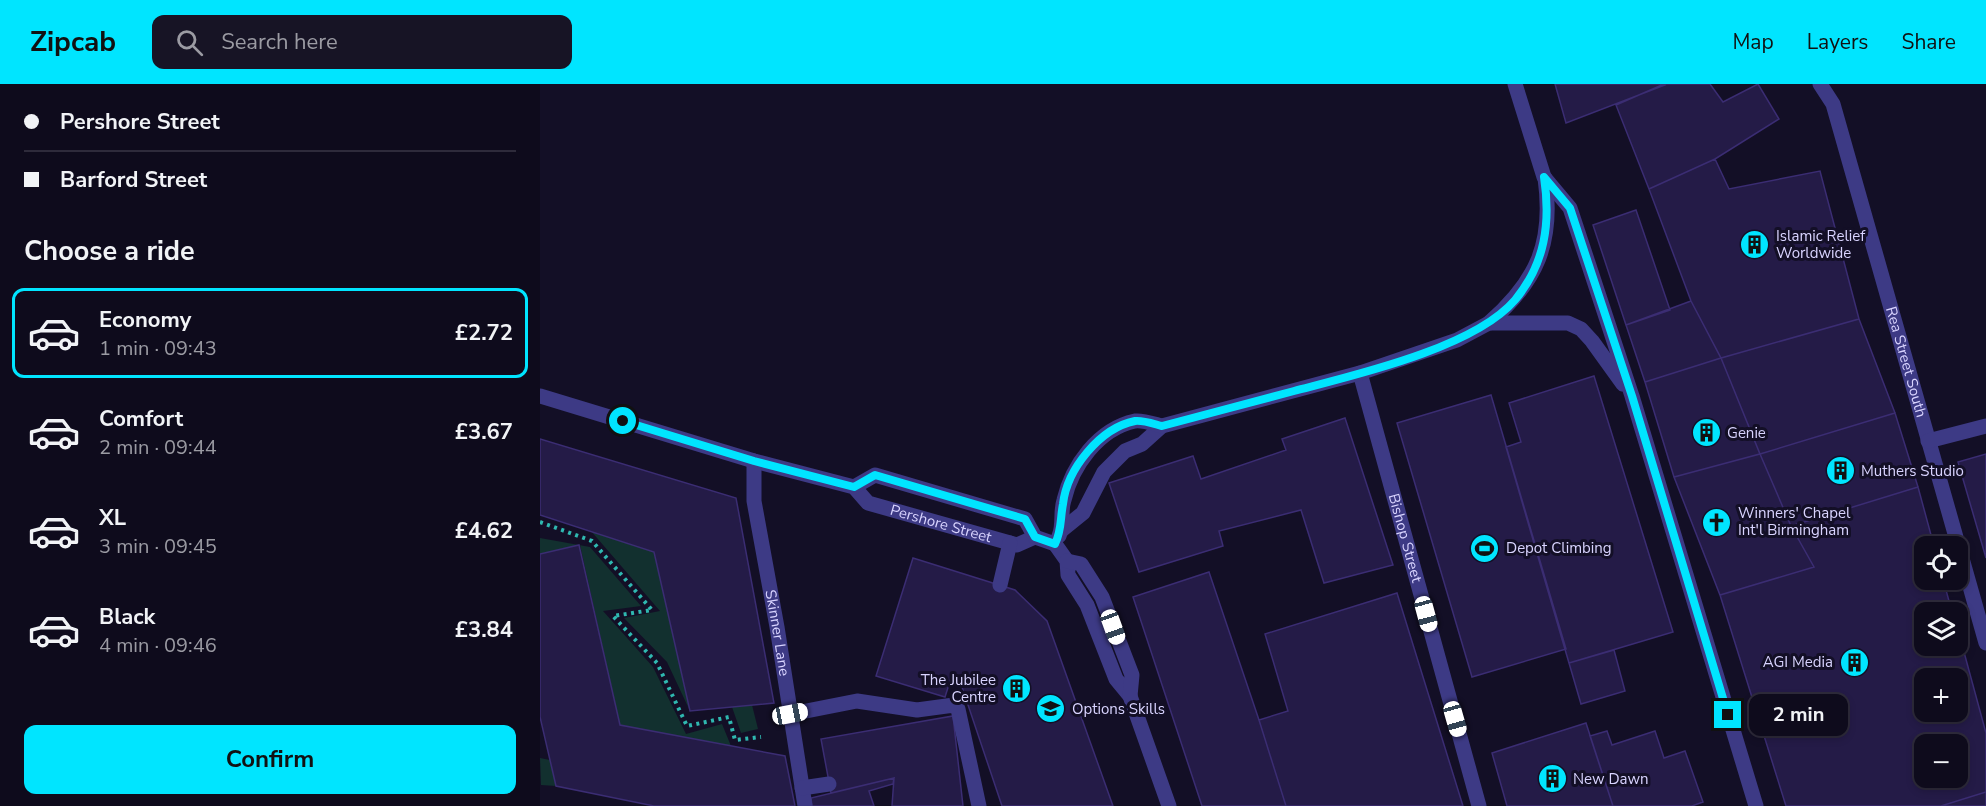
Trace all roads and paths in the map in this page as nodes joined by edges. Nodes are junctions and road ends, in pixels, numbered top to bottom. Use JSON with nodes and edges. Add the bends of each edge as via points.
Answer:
{"nodes":[{"id":1,"x":1515,"y":84,"type":"edge"},
{"id":2,"x":1820,"y":84,"type":"edge"},
{"id":3,"x":1544,"y":177,"type":"junction"},
{"id":4,"x":1489,"y":323,"type":"junction"},
{"id":5,"x":1360,"y":373,"type":"junction"},
{"id":6,"x":540,"y":396,"type":"edge"},
{"id":7,"x":1632,"y":396,"type":"junction"},
{"id":8,"x":1162,"y":426,"type":"junction"},
{"id":9,"x":1986,"y":426,"type":"edge"},
{"id":10,"x":1928,"y":441,"type":"junction"},
{"id":11,"x":754,"y":461,"type":"junction"},
{"id":12,"x":854,"y":487,"type":"junction"},
{"id":13,"x":540,"y":522,"type":"edge"},
{"id":14,"x":1035,"y":537,"type":"junction"},
{"id":15,"x":1059,"y":537,"type":"junction"},
{"id":16,"x":1010,"y":543,"type":"junction"},
{"id":17,"x":1000,"y":585,"type":"dead end"},
{"id":18,"x":1986,"y":644,"type":"edge"},
{"id":19,"x":790,"y":714,"type":"junction"},
{"id":20,"x":761,"y":737,"type":"dead end"},
{"id":21,"x":829,"y":784,"type":"dead end"},
{"id":22,"x":802,"y":788,"type":"junction"},
{"id":23,"x":1168,"y":805,"type":"edge"},
{"id":24,"x":805,"y":806,"type":"edge"},
{"id":25,"x":978,"y":806,"type":"edge"},
{"id":26,"x":1479,"y":806,"type":"edge"},
{"id":27,"x":1756,"y":806,"type":"edge"}],
"edges":[{"from":1,"to":3,"type":"street"},
{"from":2,"to":10,"type":"street","name":"Rea Street South","via":[[1833,104]]},
{"from":3,"to":4,"type":"street","via":[[1548,225],[1542,253],[1532,277],[1514,302]]},
{"from":3,"to":7,"type":"street","via":[[1570,208]]},
{"from":4,"to":5,"type":"street","via":[[1457,340]]},
{"from":4,"to":7,"type":"street","via":[[1525,325],[1550,321],[1581,329]]},
{"from":5,"to":8,"type":"street"},
{"from":5,"to":26,"type":"street","name":"Bishop Street"},
{"from":6,"to":11,"type":"street","name":"Pershore Street"},
{"from":7,"to":27,"type":"street"},
{"from":8,"to":15,"type":"street","via":[[1142,444],[1125,451],[1104,472],[1083,513]]},
{"from":8,"to":15,"type":"street","via":[[1137,421],[1116,428],[1097,442],[1070,480]]},
{"from":9,"to":10,"type":"street"},
{"from":10,"to":18,"type":"street","name":"Rea Street South"},
{"from":11,"to":12,"type":"street","name":"Pershore Street"},
{"from":11,"to":19,"type":"street","name":"Skinner Lane","via":[[754,501]]},
{"from":12,"to":14,"type":"street","name":"Pershore Street","via":[[875,475],[910,484],[1025,519]]},
{"from":12,"to":16,"type":"street","name":"Pershore Street","via":[[868,503]]},
{"from":13,"to":20,"type":"path","via":[[592,541],[652,610],[613,616],[657,663],[687,726],[729,717],[735,740]]},
{"from":14,"to":15,"type":"street","name":"Pershore Street"},
{"from":14,"to":16,"type":"street","name":"Pershore Street","via":[[1017,545]]},
{"from":15,"to":23,"type":"street","via":[[1068,575],[1087,605],[1116,679],[1130,696]]},
{"from":16,"to":17,"type":"street"},
{"from":19,"to":22,"type":"street","name":"Skinner Lane"},
{"from":19,"to":25,"type":"street","via":[[857,701],[917,710],[954,705]]},
{"from":21,"to":22,"type":"street"},
{"from":22,"to":24,"type":"street","name":"Skinner Lane"}]}
